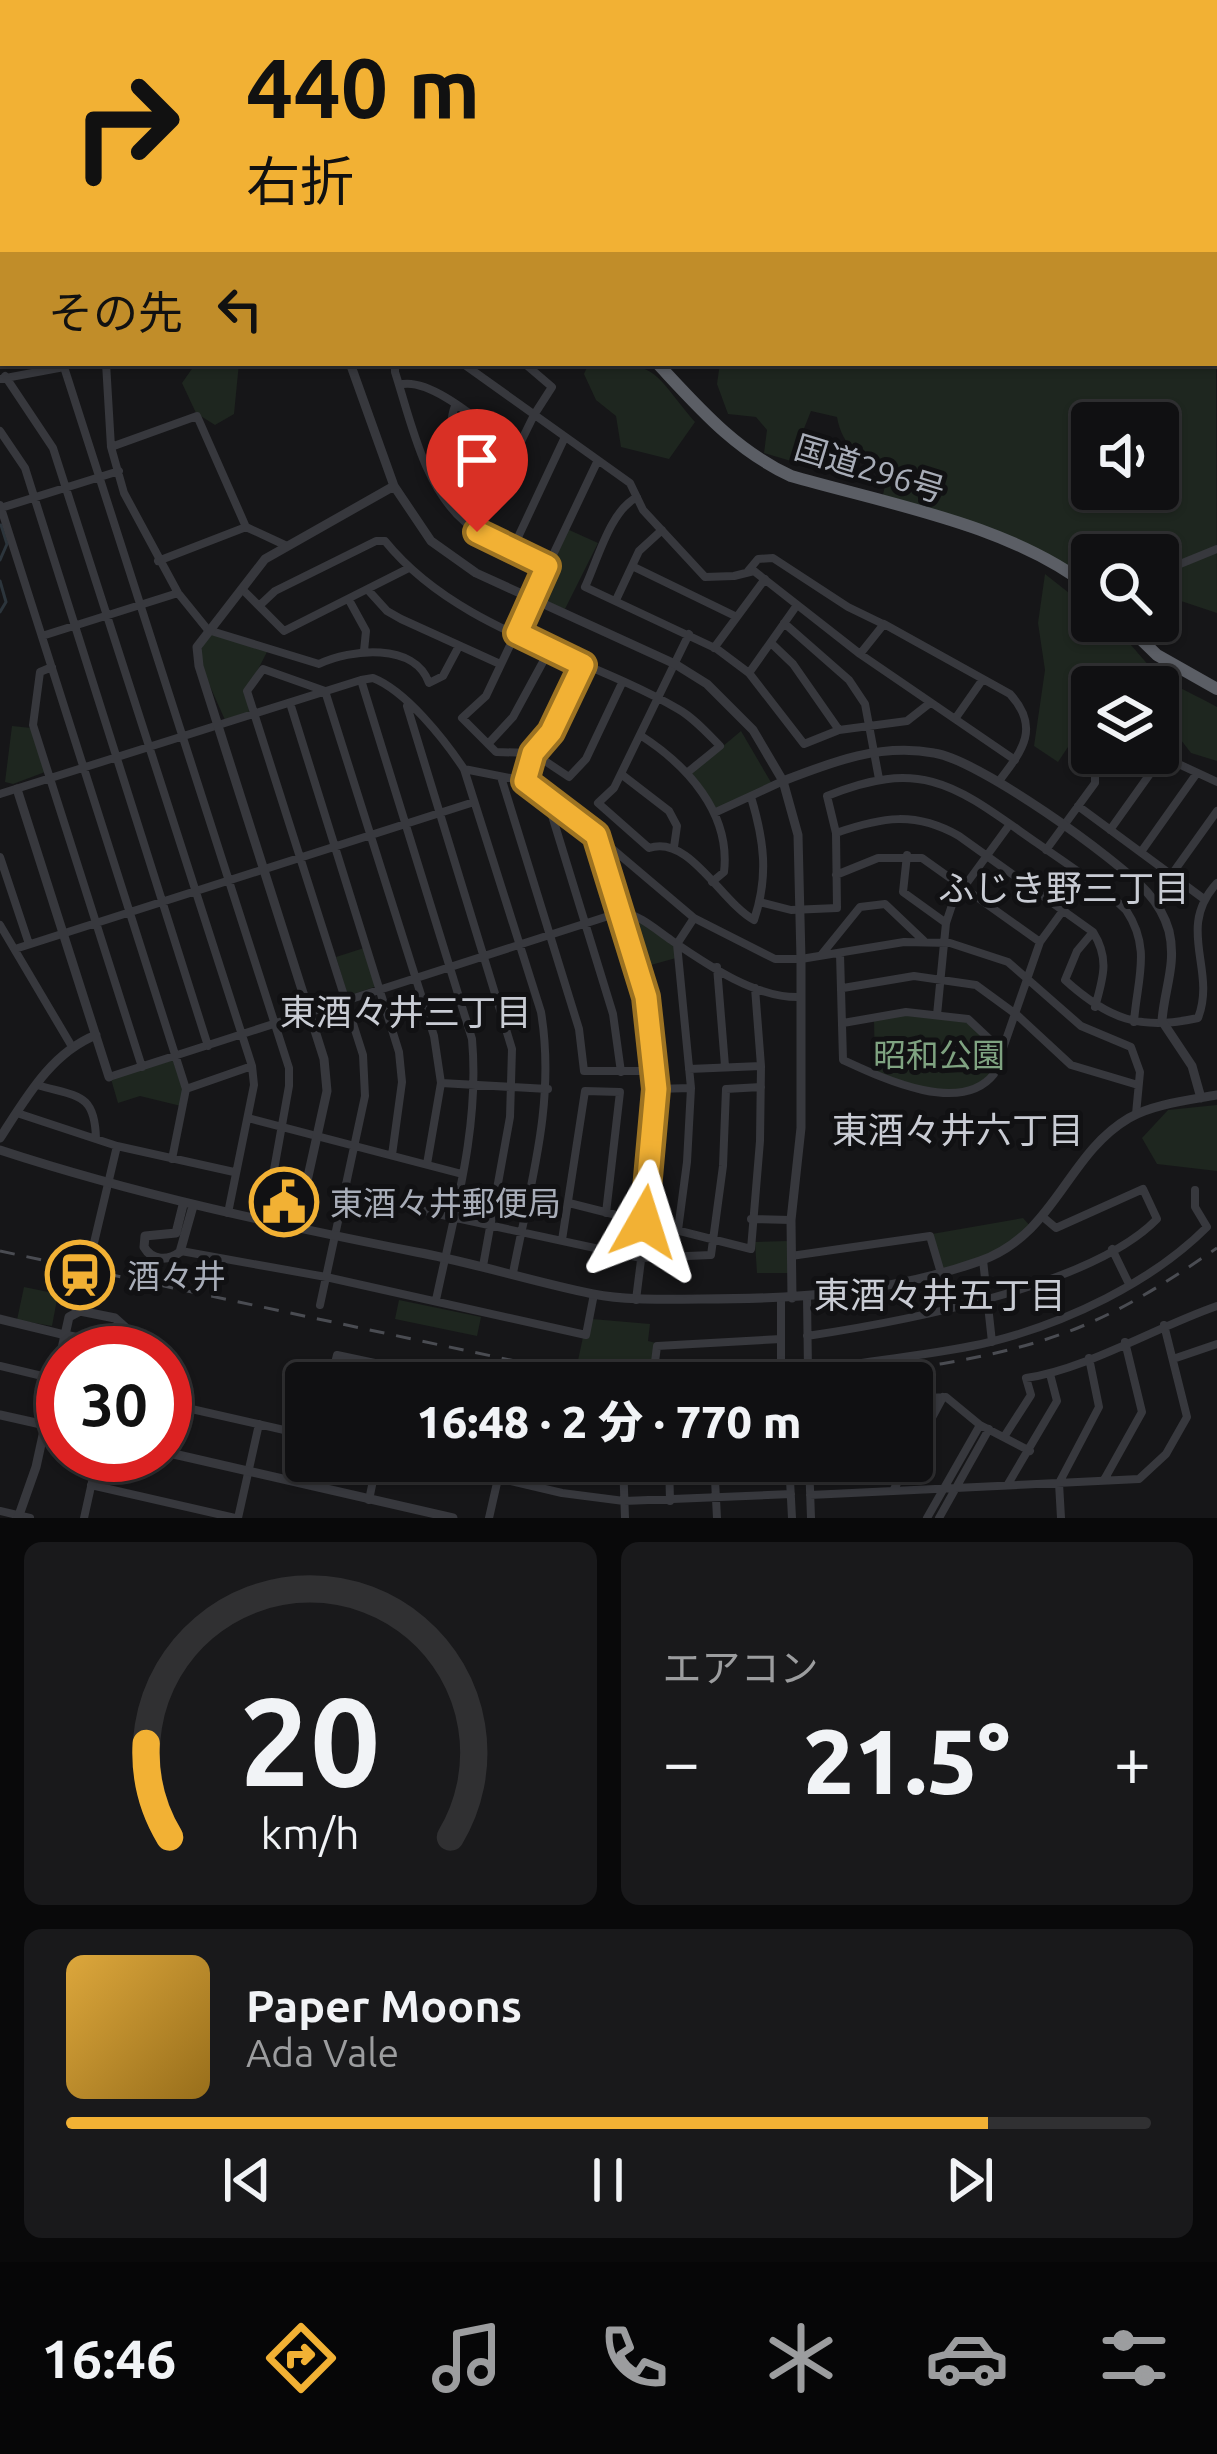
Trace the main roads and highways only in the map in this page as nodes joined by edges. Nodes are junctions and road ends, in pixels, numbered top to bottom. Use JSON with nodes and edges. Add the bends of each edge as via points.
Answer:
{"nodes":[{"id":1,"x":660,"y":366,"type":"edge"},
{"id":2,"x":1071,"y":573,"type":"edge"},
{"id":3,"x":1142,"y":642,"type":"edge"},
{"id":4,"x":1217,"y":688,"type":"edge"}],
"edges":[{"from":1,"to":2,"type":"highway","name":"国道296号","via":[[727,437],[767,465],[960,524]]},
{"from":3,"to":4,"type":"highway"}]}
